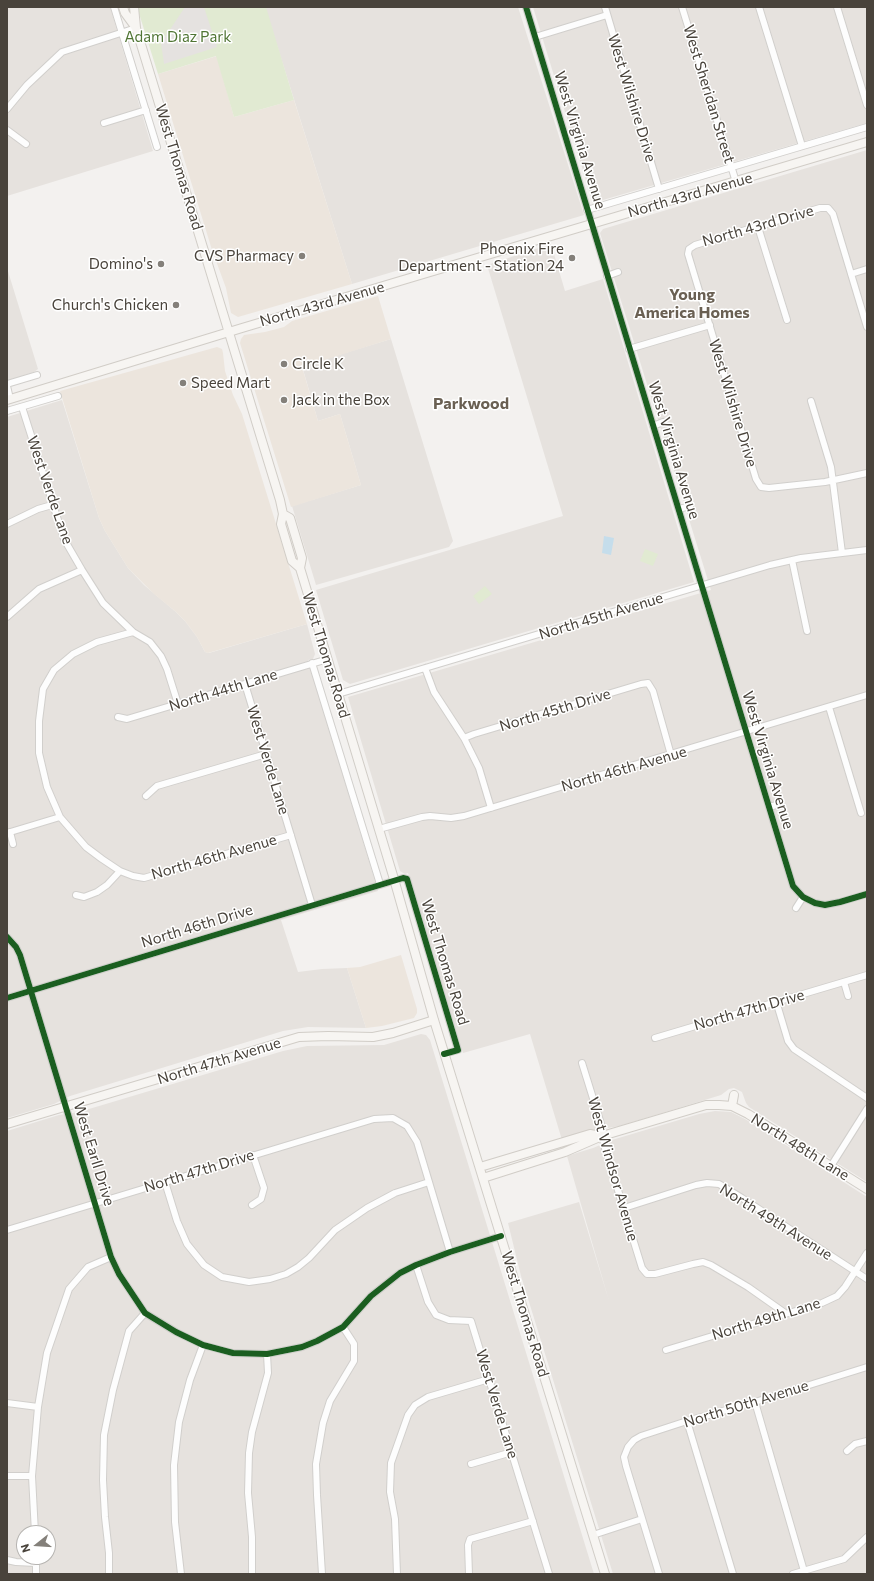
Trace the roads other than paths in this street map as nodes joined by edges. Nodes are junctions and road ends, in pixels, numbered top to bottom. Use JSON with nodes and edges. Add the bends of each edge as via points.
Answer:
{"nodes":[{"id":1,"x":114,"y":7,"type":"edge"},
{"id":2,"x":123,"y":7,"type":"edge"},
{"id":3,"x":134,"y":7,"type":"edge"},
{"id":4,"x":526,"y":7,"type":"edge"},
{"id":5,"x":605,"y":7,"type":"edge"},
{"id":6,"x":682,"y":7,"type":"edge"},
{"id":7,"x":759,"y":7,"type":"edge"},
{"id":8,"x":837,"y":7,"type":"edge"},
{"id":9,"x":607,"y":15,"type":"junction"},
{"id":10,"x":136,"y":28,"type":"junction"},
{"id":11,"x":122,"y":33,"type":"junction"},
{"id":12,"x":535,"y":37,"type":"junction"},
{"id":13,"x":867,"y":105,"type":"edge"},
{"id":14,"x":7,"y":109,"type":"edge"},
{"id":15,"x":146,"y":110,"type":"junction"},
{"id":16,"x":104,"y":123,"type":"dead end"},
{"id":17,"x":867,"y":127,"type":"edge"},
{"id":18,"x":7,"y":130,"type":"edge"},
{"id":19,"x":867,"y":142,"type":"edge"},
{"id":20,"x":26,"y":144,"type":"dead end"},
{"id":21,"x":802,"y":146,"type":"junction"},
{"id":22,"x":157,"y":147,"type":"dead end"},
{"id":23,"x":732,"y":167,"type":"junction"},
{"id":24,"x":736,"y":182,"type":"junction"},
{"id":25,"x":659,"y":189,"type":"junction"},
{"id":26,"x":588,"y":210,"type":"junction"},
{"id":27,"x":591,"y":224,"type":"junction"},
{"id":28,"x":758,"y":227,"type":"junction"},
{"id":29,"x":689,"y":248,"type":"joint"},
{"id":30,"x":867,"y":269,"type":"edge"},
{"id":31,"x":618,"y":272,"type":"dead end"},
{"id":32,"x":851,"y":274,"type":"junction"},
{"id":33,"x":607,"y":276,"type":"junction"},
{"id":34,"x":787,"y":320,"type":"dead end"},
{"id":35,"x":710,"y":325,"type":"junction"},
{"id":36,"x":867,"y":327,"type":"edge"},
{"id":37,"x":228,"y":332,"type":"junction"},
{"id":38,"x":630,"y":349,"type":"junction"},
{"id":39,"x":37,"y":375,"type":"dead end"},
{"id":40,"x":7,"y":385,"type":"edge"},
{"id":41,"x":58,"y":396,"type":"dead end"},
{"id":42,"x":9,"y":399,"type":"edge"},
{"id":43,"x":811,"y":401,"type":"dead end"},
{"id":44,"x":22,"y":407,"type":"junction"},
{"id":45,"x":7,"y":411,"type":"edge"},
{"id":46,"x":663,"y":422,"type":"dead end"},
{"id":47,"x":653,"y":426,"type":"junction"},
{"id":48,"x":867,"y":473,"type":"edge"},
{"id":49,"x":833,"y":480,"type":"junction"},
{"id":50,"x":52,"y":505,"type":"junction"},
{"id":51,"x":690,"y":506,"type":"dead end"},
{"id":52,"x":679,"y":509,"type":"junction"},
{"id":53,"x":7,"y":524,"type":"edge"},
{"id":54,"x":867,"y":550,"type":"edge"},
{"id":55,"x":842,"y":553,"type":"junction"},
{"id":56,"x":792,"y":560,"type":"junction"},
{"id":57,"x":82,"y":570,"type":"junction"},
{"id":58,"x":703,"y":586,"type":"junction"},
{"id":59,"x":7,"y":617,"type":"edge"},
{"id":60,"x":807,"y":631,"type":"dead end"},
{"id":61,"x":133,"y":632,"type":"junction"},
{"id":62,"x":328,"y":659,"type":"junction"},
{"id":63,"x":312,"y":663,"type":"junction"},
{"id":64,"x":425,"y":668,"type":"junction"},
{"id":65,"x":245,"y":684,"type":"junction"},
{"id":66,"x":338,"y":694,"type":"junction"},
{"id":67,"x":867,"y":695,"type":"edge"},
{"id":68,"x":178,"y":704,"type":"junction"},
{"id":69,"x":829,"y":707,"type":"junction"},
{"id":70,"x":118,"y":717,"type":"dead end"},
{"id":71,"x":746,"y":732,"type":"junction"},
{"id":72,"x":464,"y":738,"type":"junction"},
{"id":73,"x":266,"y":754,"type":"junction"},
{"id":74,"x":671,"y":755,"type":"junction"},
{"id":75,"x":146,"y":796,"type":"dead end"},
{"id":76,"x":780,"y":804,"type":"dead end"},
{"id":77,"x":769,"y":807,"type":"junction"},
{"id":78,"x":491,"y":808,"type":"junction"},
{"id":79,"x":861,"y":813,"type":"dead end"},
{"id":80,"x":60,"y":817,"type":"junction"},
{"id":81,"x":379,"y":829,"type":"junction"},
{"id":82,"x":9,"y":833,"type":"edge"},
{"id":83,"x":291,"y":834,"type":"junction"},
{"id":84,"x":13,"y":844,"type":"dead end"},
{"id":85,"x":120,"y":871,"type":"junction"},
{"id":86,"x":394,"y":879,"type":"junction"},
{"id":87,"x":380,"y":884,"type":"junction"},
{"id":88,"x":867,"y":894,"type":"edge"},
{"id":89,"x":76,"y":895,"type":"dead end"},
{"id":90,"x":803,"y":897,"type":"junction"},
{"id":91,"x":312,"y":905,"type":"junction"},
{"id":92,"x":796,"y":908,"type":"dead end"},
{"id":93,"x":7,"y":938,"type":"edge"},
{"id":94,"x":867,"y":975,"type":"edge"},
{"id":95,"x":844,"y":982,"type":"junction"},
{"id":96,"x":31,"y":990,"type":"junction"},
{"id":97,"x":848,"y":996,"type":"dead end"},
{"id":98,"x":7,"y":998,"type":"edge"},
{"id":99,"x":776,"y":1001,"type":"junction"},
{"id":100,"x":434,"y":1020,"type":"junction"},
{"id":101,"x":655,"y":1038,"type":"dead end"},
{"id":102,"x":444,"y":1054,"type":"junction"},
{"id":103,"x":582,"y":1063,"type":"dead end"},
{"id":104,"x":734,"y":1095,"type":"dead end"},
{"id":105,"x":867,"y":1098,"type":"edge"},
{"id":106,"x":66,"y":1106,"type":"junction"},
{"id":107,"x":732,"y":1106,"type":"junction"},
{"id":108,"x":867,"y":1109,"type":"edge"},
{"id":109,"x":7,"y":1124,"type":"edge"},
{"id":110,"x":602,"y":1136,"type":"junction"},
{"id":111,"x":253,"y":1155,"type":"junction"},
{"id":112,"x":832,"y":1166,"type":"junction"},
{"id":113,"x":480,"y":1168,"type":"junction"},
{"id":114,"x":483,"y":1178,"type":"junction"},
{"id":115,"x":165,"y":1182,"type":"junction"},
{"id":116,"x":429,"y":1182,"type":"junction"},
{"id":117,"x":867,"y":1189,"type":"edge"},
{"id":118,"x":96,"y":1202,"type":"junction"},
{"id":119,"x":252,"y":1205,"type":"dead end"},
{"id":120,"x":624,"y":1208,"type":"junction"},
{"id":121,"x":7,"y":1230,"type":"edge"},
{"id":122,"x":501,"y":1236,"type":"junction"},
{"id":123,"x":450,"y":1252,"type":"junction"},
{"id":124,"x":867,"y":1253,"type":"edge"},
{"id":125,"x":111,"y":1257,"type":"junction"},
{"id":126,"x":416,"y":1265,"type":"junction"},
{"id":127,"x":856,"y":1272,"type":"junction"},
{"id":128,"x":867,"y":1279,"type":"edge"},
{"id":129,"x":145,"y":1313,"type":"junction"},
{"id":130,"x":786,"y":1314,"type":"junction"},
{"id":131,"x":343,"y":1327,"type":"junction"},
{"id":132,"x":203,"y":1345,"type":"junction"},
{"id":133,"x":666,"y":1350,"type":"dead end"},
{"id":134,"x":267,"y":1354,"type":"junction"},
{"id":135,"x":867,"y":1367,"type":"edge"},
{"id":136,"x":489,"y":1379,"type":"junction"},
{"id":137,"x":755,"y":1402,"type":"junction"},
{"id":138,"x":7,"y":1403,"type":"edge"},
{"id":139,"x":38,"y":1407,"type":"junction"},
{"id":140,"x":687,"y":1421,"type":"junction"},
{"id":141,"x":867,"y":1441,"type":"edge"},
{"id":142,"x":847,"y":1451,"type":"dead end"},
{"id":143,"x":512,"y":1452,"type":"junction"},
{"id":144,"x":471,"y":1464,"type":"dead end"},
{"id":145,"x":7,"y":1476,"type":"edge"},
{"id":146,"x":32,"y":1476,"type":"junction"},
{"id":147,"x":642,"y":1519,"type":"junction"},
{"id":148,"x":533,"y":1521,"type":"junction"},
{"id":149,"x":35,"y":1525,"type":"edge"},
{"id":150,"x":593,"y":1535,"type":"junction"},
{"id":151,"x":867,"y":1537,"type":"edge"},
{"id":152,"x":804,"y":1571,"type":"junction"},
{"id":153,"x":109,"y":1574,"type":"edge"},
{"id":154,"x":181,"y":1574,"type":"edge"},
{"id":155,"x":252,"y":1574,"type":"edge"},
{"id":156,"x":322,"y":1574,"type":"edge"},
{"id":157,"x":396,"y":1574,"type":"edge"},
{"id":158,"x":469,"y":1574,"type":"edge"},
{"id":159,"x":550,"y":1574,"type":"edge"},
{"id":160,"x":605,"y":1574,"type":"edge"},
{"id":161,"x":659,"y":1574,"type":"edge"},
{"id":162,"x":733,"y":1574,"type":"edge"},
{"id":163,"x":794,"y":1574,"type":"edge"}],
"edges":[{"from":1,"to":11,"type":"street","name":"West Thomas Road"},
{"from":2,"to":10,"type":"main road","name":"West Thomas Road"},
{"from":3,"to":10,"type":"main road","name":"West Thomas Road"},
{"from":4,"to":12,"type":"street","name":"West Virginia Avenue"},
{"from":5,"to":9,"type":"street","name":"West Wilshire Drive"},
{"from":6,"to":23,"type":"street","name":"West Sheridan Street"},
{"from":7,"to":21,"type":"street"},
{"from":8,"to":13,"type":"street"},
{"from":9,"to":12,"type":"street"},
{"from":9,"to":25,"type":"street","name":"West Wilshire Drive"},
{"from":10,"to":11,"type":"street"},
{"from":10,"to":37,"type":"main road","name":"West Thomas Road"},
{"from":11,"to":14,"type":"street","via":[[62,52]]},
{"from":11,"to":15,"type":"street","name":"West Thomas Road"},
{"from":12,"to":26,"type":"street","name":"West Virginia Avenue"},
{"from":15,"to":16,"type":"street"},
{"from":15,"to":22,"type":"street","name":"West Thomas Road"},
{"from":17,"to":21,"type":"street","name":"North 43rd Avenue"},
{"from":18,"to":20,"type":"street"},
{"from":19,"to":24,"type":"main road","name":"North 43rd Avenue"},
{"from":21,"to":23,"type":"street","name":"North 43rd Avenue"},
{"from":23,"to":24,"type":"street","name":"West Sheridan Street"},
{"from":23,"to":25,"type":"street","name":"North 43rd Avenue"},
{"from":24,"to":27,"type":"main road","name":"North 43rd Avenue"},
{"from":25,"to":26,"type":"street","name":"North 43rd Avenue"},
{"from":26,"to":27,"type":"street","name":"West Virginia Avenue"},
{"from":27,"to":33,"type":"street","name":"West Virginia Avenue"},
{"from":27,"to":37,"type":"main road","name":"North 43rd Avenue"},
{"from":28,"to":29,"type":"street","name":"North 43rd Drive"},
{"from":28,"to":32,"type":"street","name":"North 43rd Drive","via":[[820,208],[828,208],[833,214]]},
{"from":28,"to":34,"type":"street"},
{"from":29,"to":35,"type":"street","name":"West Wilshire Drive","via":[[688,254]]},
{"from":30,"to":32,"type":"street"},
{"from":31,"to":33,"type":"street"},
{"from":32,"to":36,"type":"street"},
{"from":33,"to":38,"type":"street","name":"West Virginia Avenue"},
{"from":35,"to":38,"type":"street"},
{"from":35,"to":49,"type":"street","name":"West Wilshire Drive","via":[[756,479],[761,487]]},
{"from":37,"to":42,"type":"main road","name":"North 43rd Avenue"},
{"from":37,"to":62,"type":"main road","name":"West Thomas Road","via":[[283,514],[282,529],[292,561],[300,568]]},
{"from":38,"to":47,"type":"street","name":"West Virginia Avenue"},
{"from":39,"to":40,"type":"street"},
{"from":40,"to":42,"type":"street"},
{"from":41,"to":44,"type":"street"},
{"from":43,"to":49,"type":"street"},
{"from":44,"to":45,"type":"street"},
{"from":44,"to":50,"type":"street","name":"West Verde Lane"},
{"from":46,"to":47,"type":"street","name":"West Virginia Avenue"},
{"from":47,"to":52,"type":"street","name":"West Virginia Avenue"},
{"from":48,"to":49,"type":"street"},
{"from":49,"to":55,"type":"street"},
{"from":50,"to":53,"type":"street"},
{"from":50,"to":57,"type":"street","name":"West Verde Lane","via":[[64,539]]},
{"from":51,"to":52,"type":"street","name":"West Virginia Avenue"},
{"from":52,"to":58,"type":"street","name":"West Virginia Avenue"},
{"from":54,"to":55,"type":"street","name":"North 45th Avenue"},
{"from":55,"to":56,"type":"street","name":"North 45th Avenue"},
{"from":56,"to":58,"type":"street","name":"North 45th Avenue"},
{"from":56,"to":60,"type":"street"},
{"from":57,"to":59,"type":"street","via":[[39,589]]},
{"from":57,"to":61,"type":"street","name":"West Verde Lane","via":[[103,603]]},
{"from":58,"to":64,"type":"street","name":"North 45th Avenue"},
{"from":58,"to":71,"type":"street","name":"West Virginia Avenue"},
{"from":61,"to":68,"type":"street","name":"West Verde Lane","via":[[150,642],[161,656]]},
{"from":61,"to":80,"type":"street","name":"North 46th Avenue","via":[[97,642],[73,654],[54,670],[43,689],[39,721],[39,754],[47,787]]},
{"from":62,"to":63,"type":"street","name":"North 44th Lane"},
{"from":62,"to":66,"type":"main road","name":"West Thomas Road"},
{"from":63,"to":65,"type":"street","name":"North 44th Lane"},
{"from":63,"to":87,"type":"street","name":"West Thomas Road"},
{"from":64,"to":66,"type":"street","name":"North 45th Avenue"},
{"from":64,"to":72,"type":"street","via":[[434,692]]},
{"from":65,"to":68,"type":"street","name":"North 44th Lane"},
{"from":65,"to":73,"type":"street","name":"West Verde Lane"},
{"from":66,"to":81,"type":"main road","name":"West Thomas Road"},
{"from":67,"to":69,"type":"street","name":"North 46th Avenue"},
{"from":68,"to":70,"type":"street","name":"North 44th Lane","via":[[127,719]]},
{"from":69,"to":71,"type":"street","name":"North 46th Avenue"},
{"from":69,"to":79,"type":"street"},
{"from":71,"to":74,"type":"street","name":"North 46th Avenue"},
{"from":71,"to":77,"type":"street","name":"West Virginia Avenue"},
{"from":72,"to":74,"type":"street","name":"North 45th Drive","via":[[648,683]]},
{"from":72,"to":78,"type":"street","via":[[480,772]]},
{"from":73,"to":75,"type":"street","via":[[157,786]]},
{"from":73,"to":83,"type":"street","name":"West Verde Lane"},
{"from":74,"to":78,"type":"street","name":"North 46th Avenue"},
{"from":76,"to":77,"type":"street","name":"West Virginia Avenue"},
{"from":77,"to":90,"type":"street","name":"West Virginia Avenue","via":[[793,886]]},
{"from":78,"to":81,"type":"street","name":"North 46th Avenue","via":[[457,817],[418,818]]},
{"from":80,"to":82,"type":"street"},
{"from":80,"to":85,"type":"street","name":"North 46th Avenue","via":[[86,847]]},
{"from":81,"to":86,"type":"main road","name":"West Thomas Road"},
{"from":82,"to":84,"type":"street"},
{"from":83,"to":85,"type":"street","name":"North 46th Avenue","via":[[144,878]]},
{"from":83,"to":91,"type":"street","name":"West Verde Lane"},
{"from":85,"to":89,"type":"street","via":[[97,892],[84,897]]},
{"from":86,"to":87,"type":"street","name":"North 46th Drive"},
{"from":86,"to":100,"type":"main road","name":"West Thomas Road"},
{"from":86,"to":102,"type":"street","name":"West Thomas Road","via":[[407,879],[458,1050]]},
{"from":87,"to":91,"type":"street","name":"North 46th Drive"},
{"from":88,"to":90,"type":"street","via":[[825,905]]},
{"from":90,"to":92,"type":"street"},
{"from":91,"to":96,"type":"street","name":"North 46th Drive"},
{"from":93,"to":96,"type":"street","name":"West Earll Drive","via":[[16,947]]},
{"from":94,"to":95,"type":"street","name":"North 47th Drive"},
{"from":95,"to":97,"type":"street"},
{"from":95,"to":99,"type":"street","name":"North 47th Drive"},
{"from":96,"to":98,"type":"street","name":"North 46th Drive"},
{"from":96,"to":106,"type":"street","name":"West Earll Drive"},
{"from":99,"to":101,"type":"street","name":"North 47th Drive"},
{"from":99,"to":105,"type":"street","via":[[788,1041],[794,1049]]},
{"from":100,"to":102,"type":"main road","name":"West Thomas Road"},
{"from":100,"to":106,"type":"main road","name":"North 47th Avenue","via":[[372,1037],[300,1037]]},
{"from":102,"to":113,"type":"main road","name":"West Thomas Road"},
{"from":103,"to":110,"type":"street","name":"West Windsor Avenue","via":[[601,1124]]},
{"from":104,"to":107,"type":"main road"},
{"from":106,"to":109,"type":"main road","name":"North 47th Avenue"},
{"from":106,"to":118,"type":"street","name":"West Earll Drive"},
{"from":107,"to":110,"type":"main road","name":"North 48th Lane","via":[[706,1105]]},
{"from":107,"to":112,"type":"main road","name":"North 48th Lane"},
{"from":108,"to":112,"type":"street"},
{"from":110,"to":113,"type":"main road","name":"North 48th Lane","via":[[590,1134]]},
{"from":110,"to":114,"type":"main road","name":"North 48th Lane","via":[[565,1152]]},
{"from":110,"to":120,"type":"street","name":"West Windsor Avenue"},
{"from":111,"to":115,"type":"street","name":"North 47th Drive"},
{"from":111,"to":116,"type":"street","name":"North 47th Drive","via":[[374,1119],[393,1118],[407,1126],[417,1142]]},
{"from":111,"to":119,"type":"street","via":[[264,1188],[261,1199]]},
{"from":112,"to":117,"type":"main road","name":"North 48th Lane"},
{"from":113,"to":114,"type":"main road","name":"West Thomas Road"},
{"from":114,"to":122,"type":"main road","name":"West Thomas Road"},
{"from":115,"to":116,"type":"street","via":[[187,1244],[204,1265],[222,1277],[249,1282],[286,1274],[309,1258],[335,1230],[367,1208],[395,1193]]},
{"from":115,"to":118,"type":"street","name":"North 47th Drive"},
{"from":116,"to":123,"type":"street"},
{"from":118,"to":121,"type":"street","name":"North 47th Drive"},
{"from":118,"to":125,"type":"street","name":"West Earll Drive"},
{"from":120,"to":127,"type":"street","name":"North 49th Avenue","via":[[696,1185],[719,1184]]},
{"from":120,"to":130,"type":"street","name":"West Windsor Avenue","via":[[642,1268],[647,1274],[703,1262],[748,1287]]},
{"from":122,"to":123,"type":"street","name":"West Earll Drive"},
{"from":122,"to":150,"type":"main road","name":"West Thomas Road"},
{"from":123,"to":126,"type":"street","name":"West Earll Drive"},
{"from":124,"to":127,"type":"street","name":"North 49th Lane"},
{"from":125,"to":129,"type":"street","name":"West Earll Drive"},
{"from":125,"to":139,"type":"street","via":[[88,1267],[69,1288],[47,1353]]},
{"from":126,"to":131,"type":"street","name":"West Earll Drive","via":[[400,1273],[371,1296]]},
{"from":126,"to":136,"type":"street","name":"West Verde Lane","via":[[428,1302],[436,1315],[449,1320],[471,1321]]},
{"from":127,"to":128,"type":"street"},
{"from":127,"to":130,"type":"street","name":"North 49th Lane","via":[[837,1296]]},
{"from":129,"to":132,"type":"street","name":"West Earll Drive"},
{"from":129,"to":153,"type":"street","via":[[129,1331],[112,1390],[104,1435],[103,1480]]},
{"from":130,"to":133,"type":"street","name":"North 49th Lane"},
{"from":131,"to":134,"type":"street","name":"West Earll Drive","via":[[317,1341]]},
{"from":131,"to":156,"type":"street","via":[[354,1344],[354,1361],[330,1401],[323,1423],[316,1464]]},
{"from":132,"to":134,"type":"street","name":"West Earll Drive","via":[[233,1354]]},
{"from":132,"to":154,"type":"street","via":[[179,1422],[174,1465],[175,1522]]},
{"from":134,"to":155,"type":"street","via":[[268,1373],[252,1432],[248,1460]]},
{"from":135,"to":137,"type":"street","name":"North 50th Avenue"},
{"from":136,"to":143,"type":"street","name":"West Verde Lane"},
{"from":136,"to":157,"type":"street","via":[[428,1397],[416,1404],[408,1415],[391,1463],[390,1492],[395,1519]]},
{"from":137,"to":140,"type":"street","name":"North 50th Avenue"},
{"from":137,"to":152,"type":"street"},
{"from":138,"to":139,"type":"street"},
{"from":139,"to":146,"type":"street"},
{"from":140,"to":147,"type":"street","name":"North 50th Avenue","via":[[641,1436],[628,1447],[624,1457]]},
{"from":140,"to":162,"type":"street"},
{"from":141,"to":142,"type":"street","via":[[855,1444]]},
{"from":143,"to":144,"type":"street"},
{"from":143,"to":148,"type":"street","name":"West Verde Lane"},
{"from":145,"to":146,"type":"street"},
{"from":146,"to":149,"type":"street"},
{"from":147,"to":150,"type":"street"},
{"from":147,"to":161,"type":"street"},
{"from":148,"to":158,"type":"street","via":[[470,1538]]},
{"from":148,"to":159,"type":"street","name":"West Verde Lane"},
{"from":150,"to":160,"type":"main road","name":"West Thomas Road"},
{"from":151,"to":152,"type":"street","via":[[844,1559]]},
{"from":152,"to":163,"type":"street"}]}
